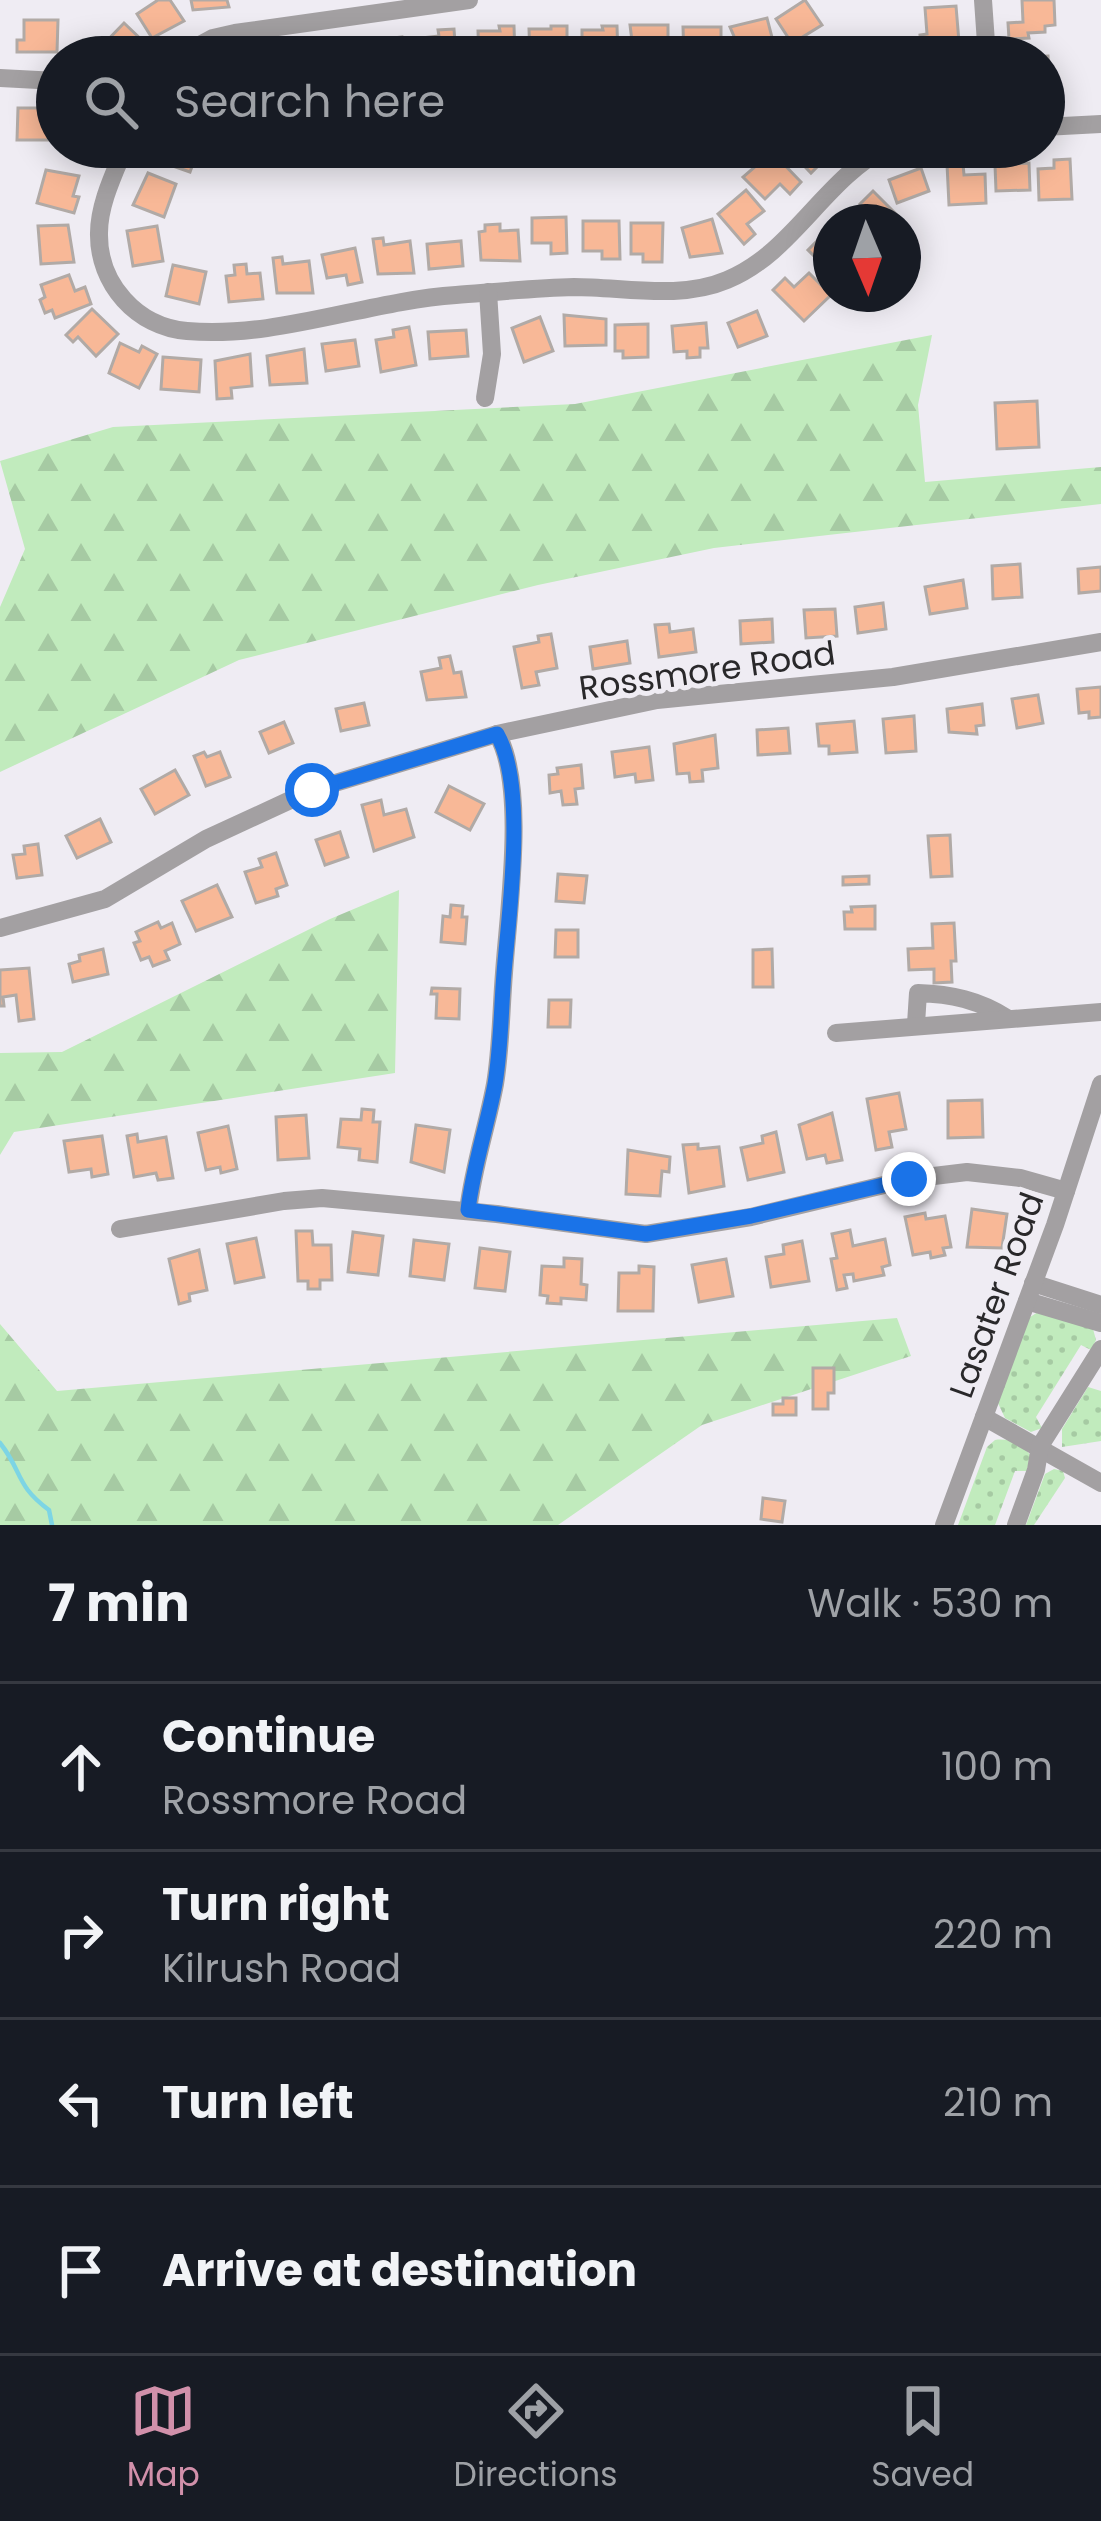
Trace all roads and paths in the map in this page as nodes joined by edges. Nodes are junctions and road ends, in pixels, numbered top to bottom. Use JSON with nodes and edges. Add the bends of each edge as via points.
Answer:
{"nodes":[{"id":1,"x":469,"y":0,"type":"edge"},
{"id":2,"x":982,"y":0,"type":"edge"},
{"id":3,"x":222,"y":36,"type":"edge"},
{"id":4,"x":985,"y":36,"type":"edge"},
{"id":5,"x":0,"y":78,"type":"edge"},
{"id":6,"x":36,"y":80,"type":"edge"},
{"id":7,"x":1101,"y":124,"type":"edge"},
{"id":8,"x":1065,"y":127,"type":"edge"},
{"id":9,"x":118,"y":168,"type":"edge"},
{"id":10,"x":855,"y":168,"type":"edge"},
{"id":11,"x":488,"y":292,"type":"junction"},
{"id":12,"x":485,"y":398,"type":"dead end"},
{"id":13,"x":1101,"y":642,"type":"edge"},
{"id":14,"x":497,"y":734,"type":"junction"},
{"id":15,"x":0,"y":928,"type":"edge"},
{"id":16,"x":1101,"y":1012,"type":"edge"},
{"id":17,"x":1007,"y":1018,"type":"junction"},
{"id":18,"x":916,"y":1024,"type":"junction"},
{"id":19,"x":836,"y":1033,"type":"dead end"},
{"id":20,"x":1101,"y":1084,"type":"edge"},
{"id":21,"x":1066,"y":1191,"type":"junction"},
{"id":22,"x":468,"y":1210,"type":"junction"},
{"id":23,"x":120,"y":1229,"type":"dead end"},
{"id":24,"x":1030,"y":1292,"type":"junction"},
{"id":25,"x":1101,"y":1305,"type":"edge"},
{"id":26,"x":1101,"y":1323,"type":"edge"},
{"id":27,"x":1101,"y":1349,"type":"edge"},
{"id":28,"x":984,"y":1417,"type":"junction"},
{"id":29,"x":1040,"y":1446,"type":"junction"},
{"id":30,"x":1101,"y":1484,"type":"edge"},
{"id":31,"x":944,"y":1525,"type":"edge"},
{"id":32,"x":1016,"y":1525,"type":"edge"}],
"edges":[{"from":1,"to":3,"type":"street"},
{"from":2,"to":4,"type":"street"},
{"from":5,"to":6,"type":"street"},
{"from":7,"to":8,"type":"street"},
{"from":9,"to":11,"type":"street","via":[[100,220],[101,257],[130,309],[166,328],[291,323]]},
{"from":10,"to":11,"type":"street","via":[[769,254],[727,281],[690,290]]},
{"from":11,"to":12,"type":"street"},
{"from":13,"to":14,"type":"street","name":"Rossmore Road","via":[[893,676],[657,700]]},
{"from":14,"to":15,"type":"street","name":"Rossmore Road","via":[[312,790],[206,839],[105,899]]},
{"from":14,"to":22,"type":"street","via":[[512,793],[512,861],[496,1076]]},
{"from":16,"to":17,"type":"street"},
{"from":17,"to":18,"type":"street"},
{"from":17,"to":18,"type":"street","via":[[947,994],[918,993]]},
{"from":18,"to":19,"type":"street"},
{"from":20,"to":21,"type":"street","name":"Lasater Road"},
{"from":21,"to":22,"type":"street","via":[[967,1172],[646,1234]]},
{"from":21,"to":24,"type":"street","name":"Lasater Road"},
{"from":22,"to":23,"type":"street","via":[[303,1199]]},
{"from":24,"to":25,"type":"street"},
{"from":24,"to":26,"type":"street"},
{"from":24,"to":28,"type":"street","name":"Lasater Road"},
{"from":27,"to":29,"type":"street"},
{"from":28,"to":29,"type":"street"},
{"from":28,"to":31,"type":"street","name":"Lasater Road"},
{"from":29,"to":30,"type":"street"},
{"from":29,"to":32,"type":"street"}]}
